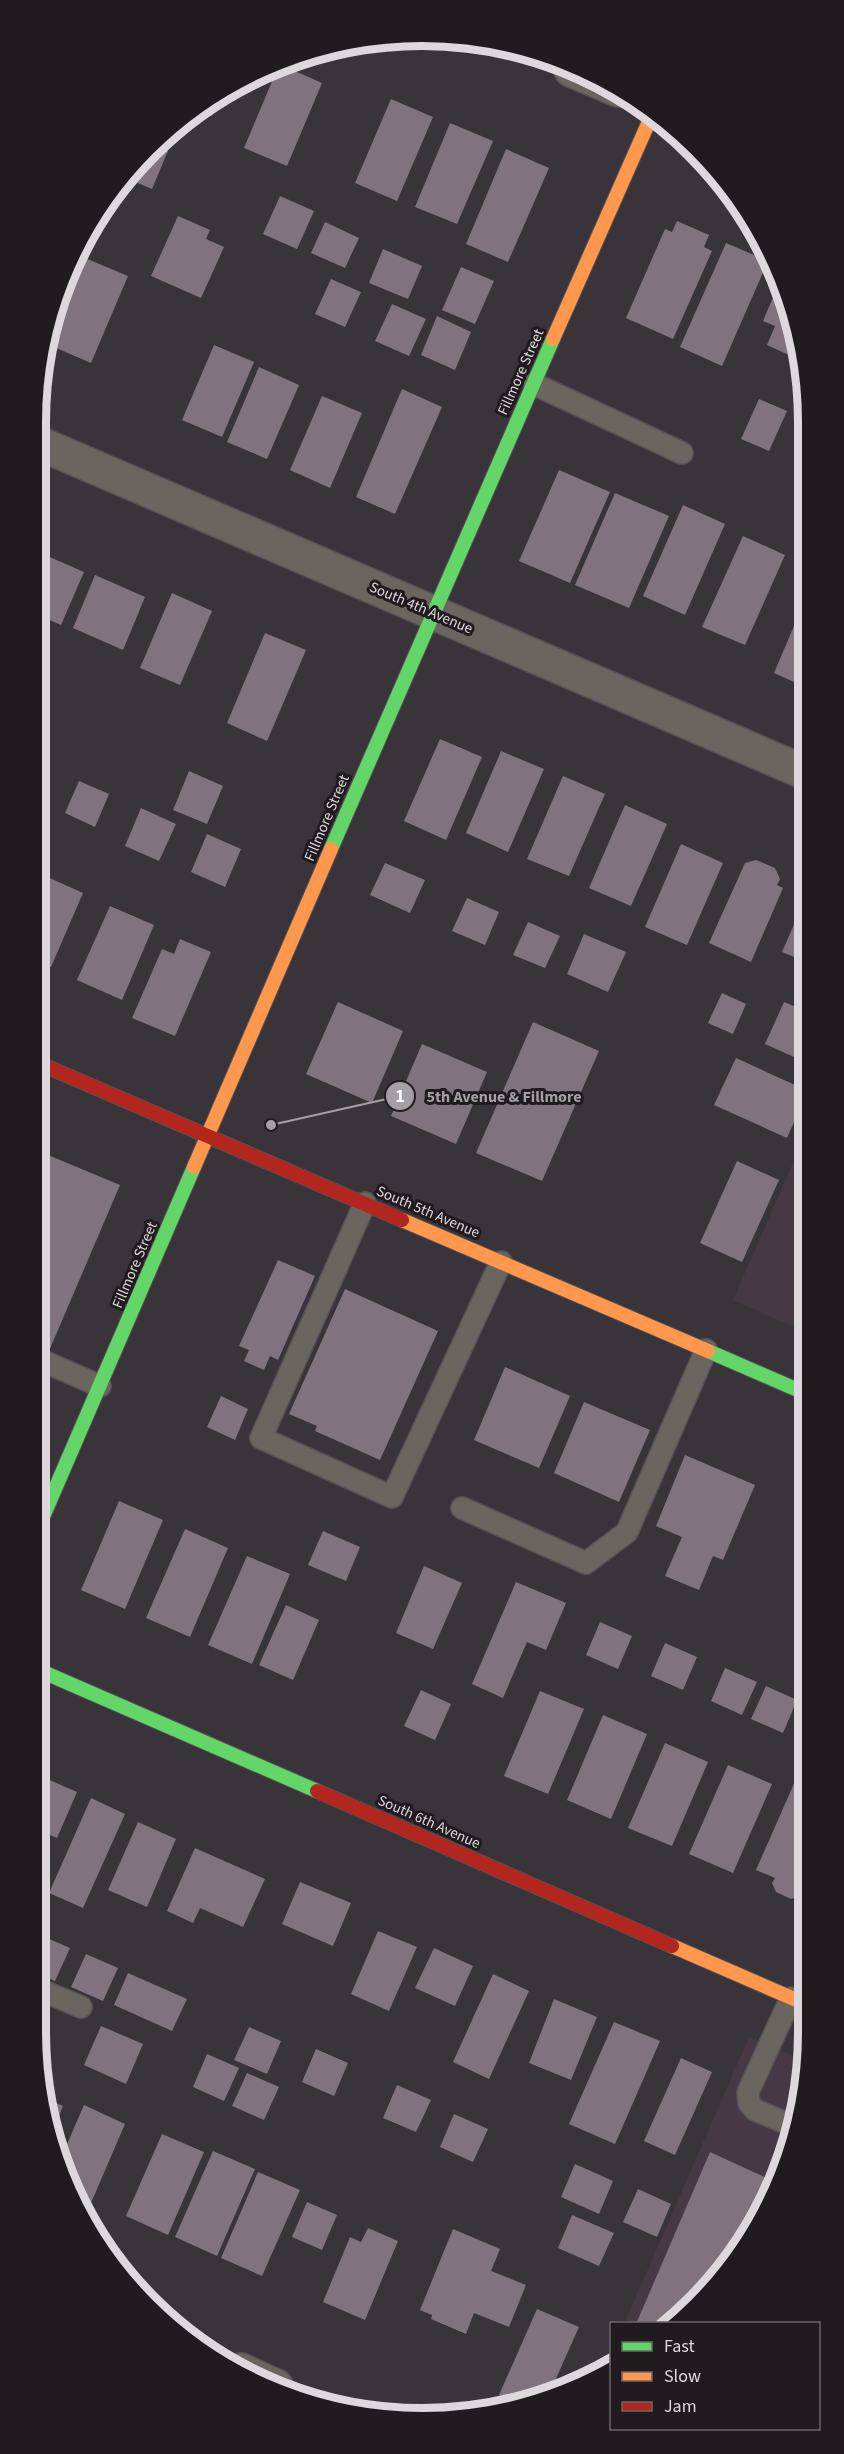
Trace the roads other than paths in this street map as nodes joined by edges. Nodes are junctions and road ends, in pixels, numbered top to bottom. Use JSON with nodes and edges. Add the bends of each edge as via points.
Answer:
{"nodes":[{"id":1,"x":649,"y":122,"type":"edge"},
{"id":2,"x":534,"y":384,"type":"junction"},
{"id":3,"x":46,"y":446,"type":"edge"},
{"id":4,"x":682,"y":453,"type":"dead end"},
{"id":5,"x":433,"y":613,"type":"junction"},
{"id":6,"x":798,"y":770,"type":"edge"},
{"id":7,"x":46,"y":1066,"type":"edge"},
{"id":8,"x":209,"y":1136,"type":"junction"},
{"id":9,"x":365,"y":1203,"type":"junction"},
{"id":10,"x":501,"y":1262,"type":"junction"},
{"id":11,"x":706,"y":1350,"type":"junction"},
{"id":12,"x":46,"y":1362,"type":"edge"},
{"id":13,"x":100,"y":1386,"type":"junction"},
{"id":14,"x":798,"y":1390,"type":"edge"},
{"id":15,"x":462,"y":1508,"type":"dead end"},
{"id":16,"x":46,"y":1510,"type":"edge"},
{"id":17,"x":46,"y":1673,"type":"edge"},
{"id":18,"x":46,"y":1992,"type":"edge"},
{"id":19,"x":798,"y":2002,"type":"edge"},
{"id":20,"x":798,"y":2004,"type":"edge"},
{"id":21,"x":81,"y":2007,"type":"dead end"},
{"id":22,"x":786,"y":2123,"type":"edge"}],
"edges":[{"from":1,"to":2,"type":"street","name":"Fillmore Street"},
{"from":2,"to":4,"type":"lane"},
{"from":2,"to":5,"type":"street","name":"Fillmore Street"},
{"from":3,"to":5,"type":"street","name":"South 4th Avenue"},
{"from":5,"to":6,"type":"street","name":"South 4th Avenue"},
{"from":5,"to":8,"type":"street","name":"Fillmore Street"},
{"from":7,"to":8,"type":"street","name":"South 5th Avenue"},
{"from":8,"to":9,"type":"street","name":"South 5th Avenue"},
{"from":8,"to":13,"type":"street","name":"Fillmore Street"},
{"from":9,"to":10,"type":"street","name":"South 5th Avenue"},
{"from":9,"to":10,"type":"lane","via":[[261,1438],[392,1497]]},
{"from":10,"to":11,"type":"street","name":"South 5th Avenue"},
{"from":11,"to":14,"type":"street","name":"South 5th Avenue"},
{"from":11,"to":15,"type":"lane","via":[[627,1533],[586,1563]]},
{"from":12,"to":13,"type":"lane"},
{"from":13,"to":16,"type":"street","name":"Fillmore Street"},
{"from":17,"to":19,"type":"street","name":"South 6th Avenue"},
{"from":18,"to":21,"type":"lane"},
{"from":20,"to":22,"type":"lane","via":[[748,2092],[749,2103],[755,2110]]}]}
